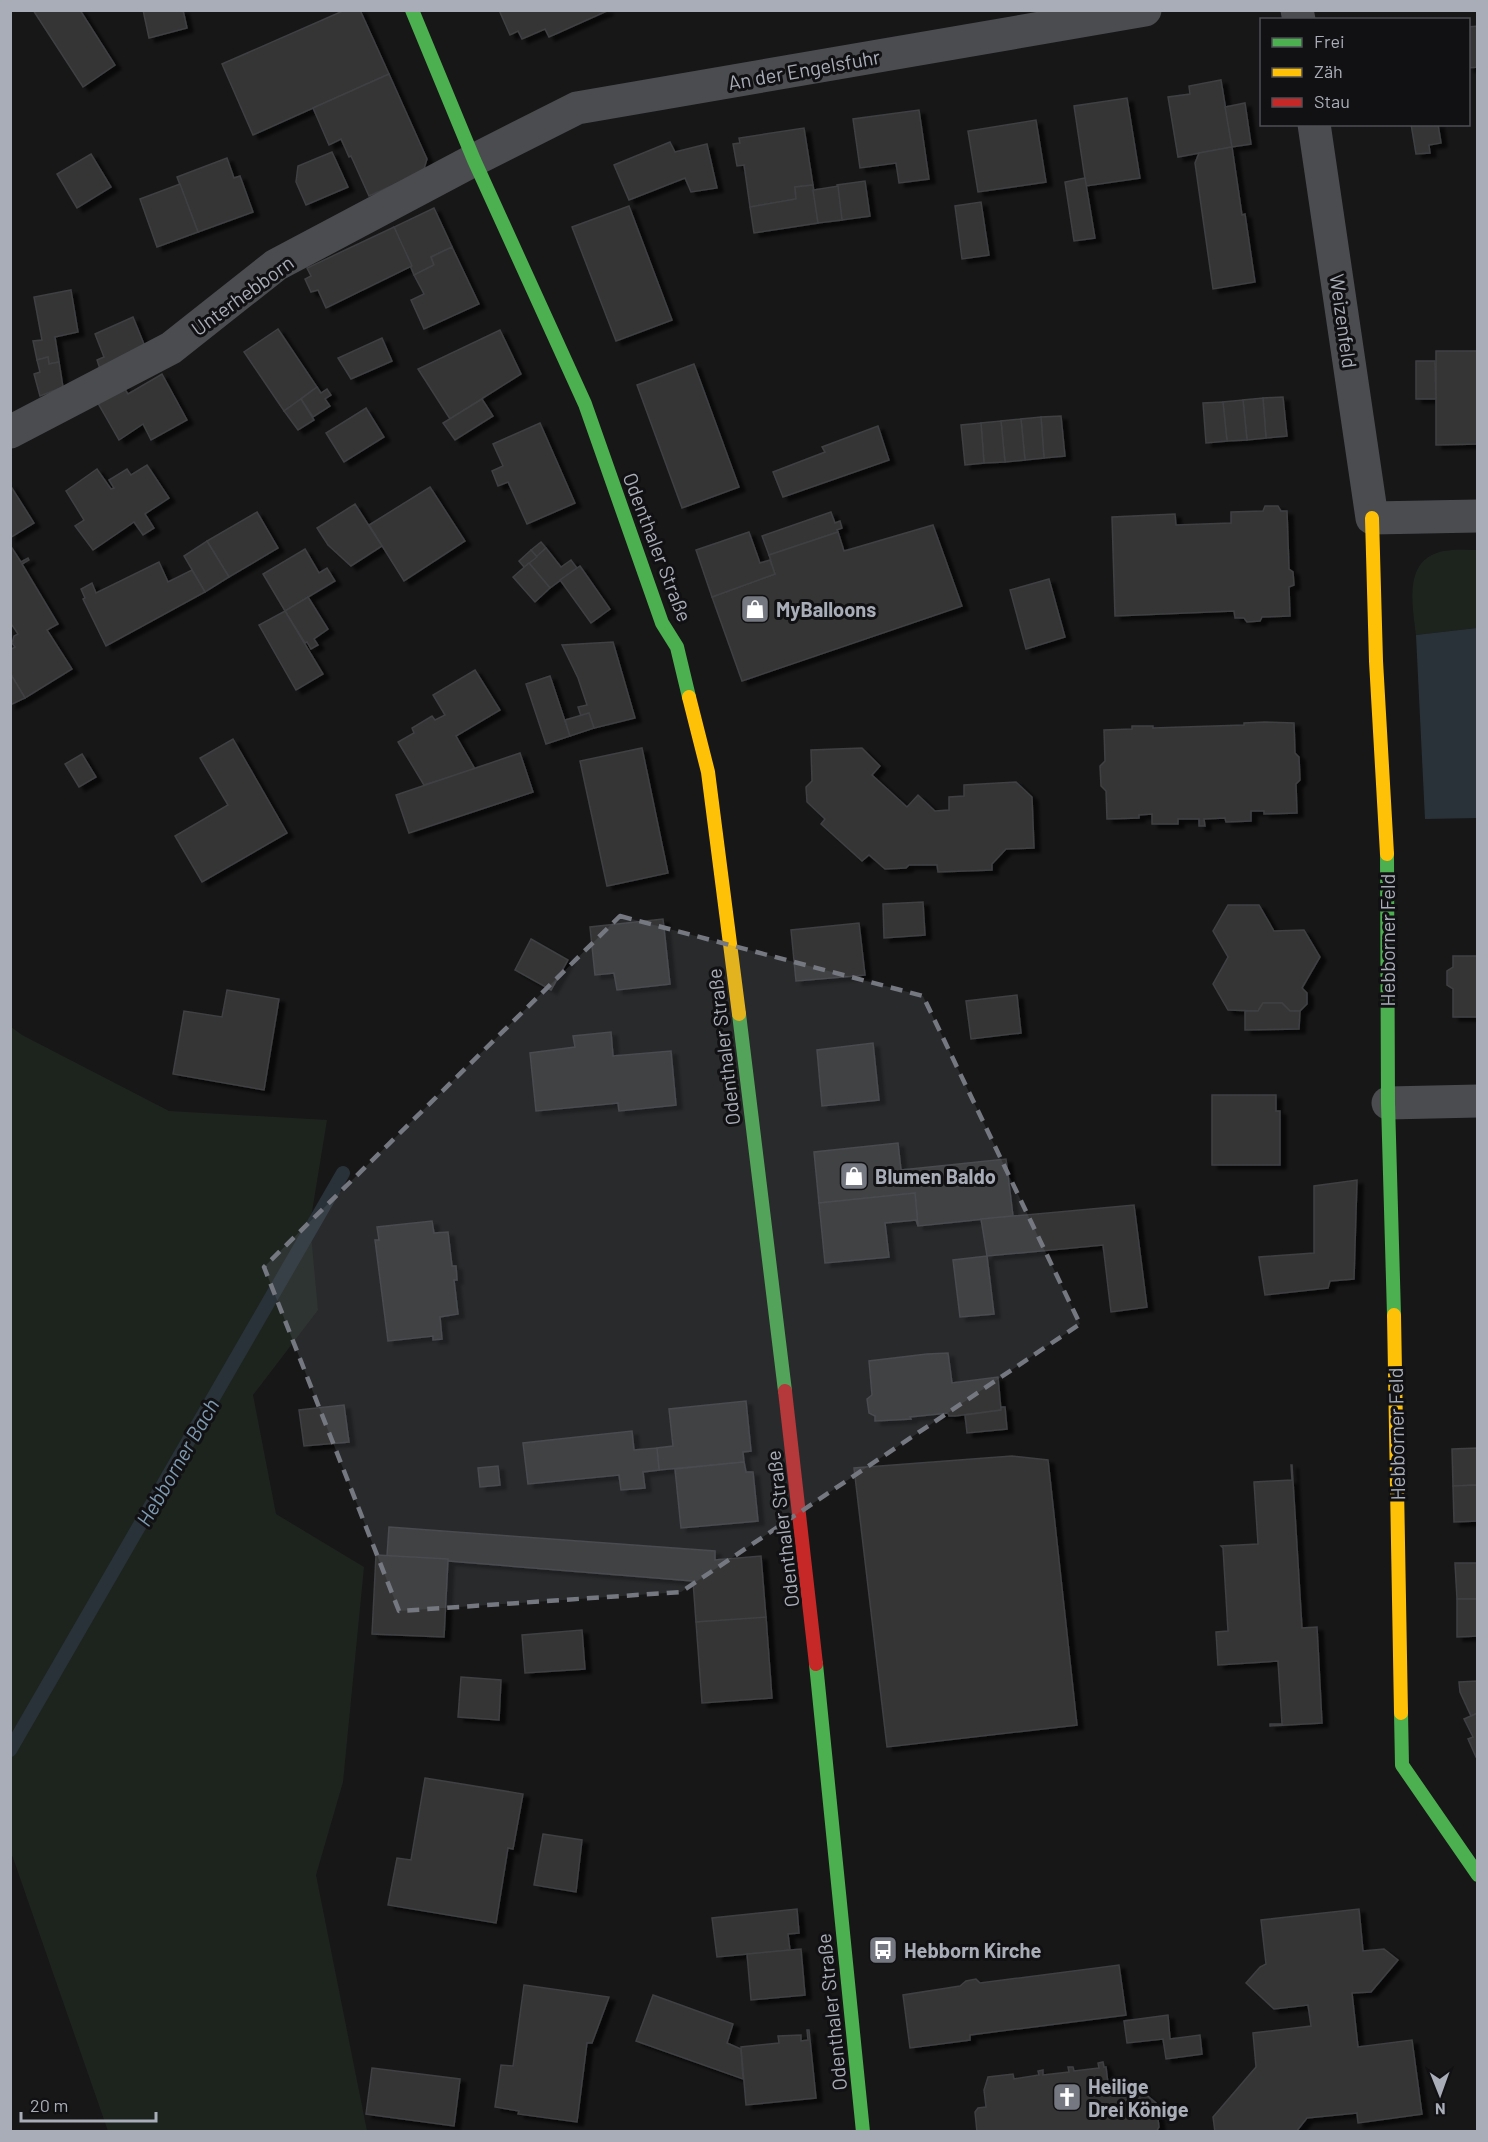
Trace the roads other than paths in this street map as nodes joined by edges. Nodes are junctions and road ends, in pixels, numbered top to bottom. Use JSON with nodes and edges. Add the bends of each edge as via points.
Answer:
{"nodes":[{"id":1,"x":412,"y":10,"type":"edge"},
{"id":2,"x":1145,"y":10,"type":"edge"},
{"id":3,"x":1314,"y":126,"type":"edge"},
{"id":4,"x":474,"y":160,"type":"junction"},
{"id":5,"x":10,"y":432,"type":"edge"},
{"id":6,"x":1478,"y":516,"type":"edge"},
{"id":7,"x":1372,"y":518,"type":"junction"},
{"id":8,"x":1387,"y":849,"type":"joint"},
{"id":9,"x":1478,"y":1101,"type":"edge"},
{"id":10,"x":1388,"y":1103,"type":"junction"},
{"id":11,"x":1478,"y":1875,"type":"edge"},
{"id":12,"x":863,"y":2132,"type":"edge"}],
"edges":[{"from":1,"to":4,"type":"main road","name":"Odenthaler Straße"},
{"from":2,"to":4,"type":"street","name":"An der Engelsfuhr","via":[[578,108]]},
{"from":3,"to":7,"type":"street","name":"Weizenfeld"},
{"from":4,"to":5,"type":"street","name":"Unterhebborn","via":[[276,265],[171,348]]},
{"from":4,"to":12,"type":"main road","name":"Odenthaler Straße","via":[[585,404],[662,623],[677,646],[708,772],[805,1555]]},
{"from":6,"to":7,"type":"street"},
{"from":7,"to":8,"type":"main road","name":"Weizenfeld"},
{"from":8,"to":10,"type":"main road","name":"Hebborner Feld"},
{"from":9,"to":10,"type":"street"},
{"from":10,"to":11,"type":"main road","name":"Hebborner Feld","via":[[1402,1765]]}]}
